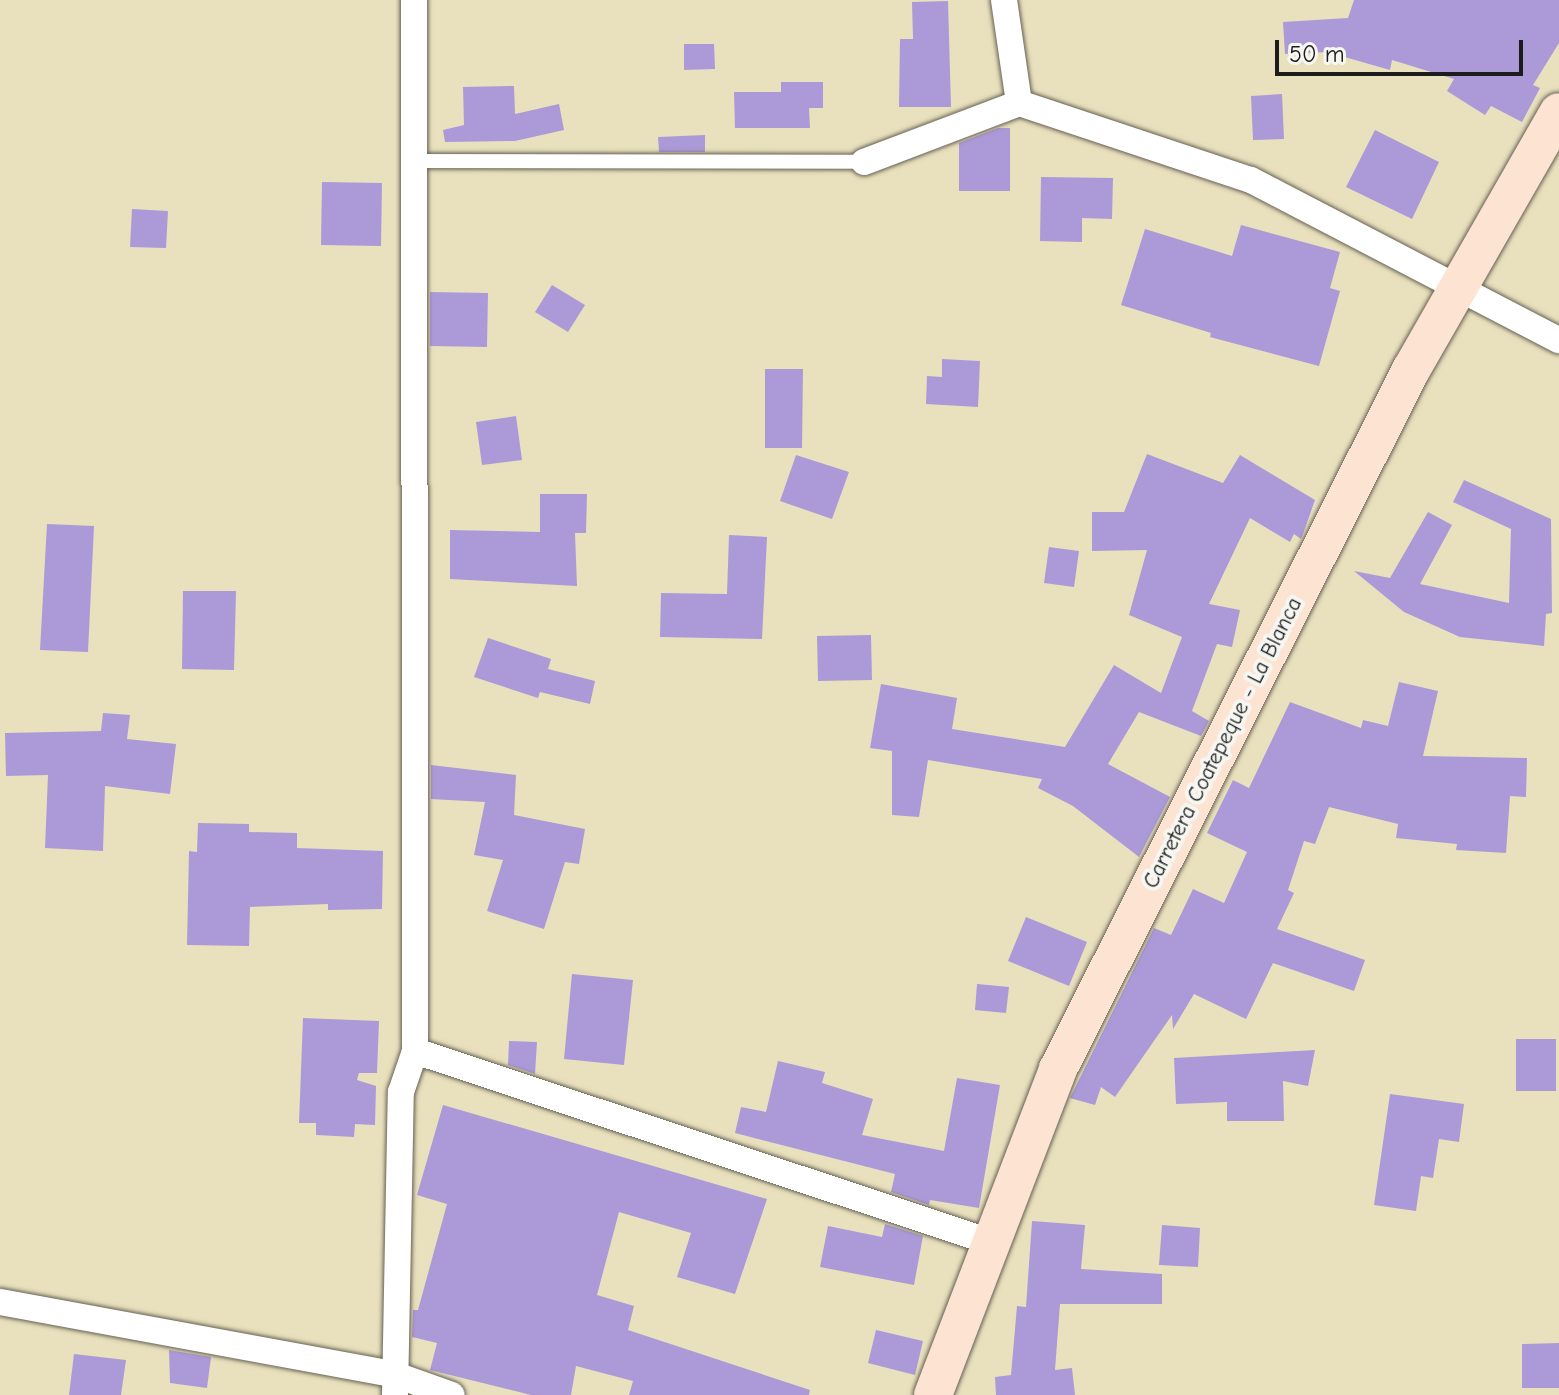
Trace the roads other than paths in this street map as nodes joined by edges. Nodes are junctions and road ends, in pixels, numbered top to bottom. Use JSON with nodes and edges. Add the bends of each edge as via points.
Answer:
{"nodes":[{"id":1,"x":414,"y":0,"type":"edge"},
{"id":2,"x":1004,"y":0,"type":"edge"},
{"id":3,"x":1019,"y":103,"type":"junction"},
{"id":4,"x":1559,"y":112,"type":"edge"},
{"id":5,"x":416,"y":161,"type":"junction"},
{"id":6,"x":864,"y":162,"type":"joint"},
{"id":7,"x":1458,"y":290,"type":"junction"},
{"id":8,"x":1559,"y":340,"type":"edge"},
{"id":9,"x":415,"y":1051,"type":"junction"},
{"id":10,"x":991,"y":1242,"type":"junction"},
{"id":11,"x":0,"y":1302,"type":"edge"},
{"id":12,"x":396,"y":1385,"type":"edge"},
{"id":13,"x":452,"y":1395,"type":"edge"},
{"id":14,"x":933,"y":1395,"type":"edge"}],
"edges":[{"from":1,"to":5,"type":"street"},
{"from":2,"to":3,"type":"street"},
{"from":3,"to":6,"type":"street"},
{"from":3,"to":7,"type":"street","via":[[1251,180]]},
{"from":4,"to":7,"type":"main road","name":"Carretera Coatepeque - La Blanca"},
{"from":5,"to":6,"type":"lane"},
{"from":5,"to":9,"type":"street"},
{"from":7,"to":8,"type":"street"},
{"from":7,"to":10,"type":"main road","name":"Carretera Coatepeque - La Blanca","via":[[1411,370],[1058,1069]]},
{"from":9,"to":10,"type":"street"},
{"from":9,"to":12,"type":"street","via":[[401,1092]]},
{"from":10,"to":14,"type":"main road","name":"Carretera Coatepeque - La Blanca"},
{"from":11,"to":12,"type":"street"},
{"from":12,"to":13,"type":"street"}]}
